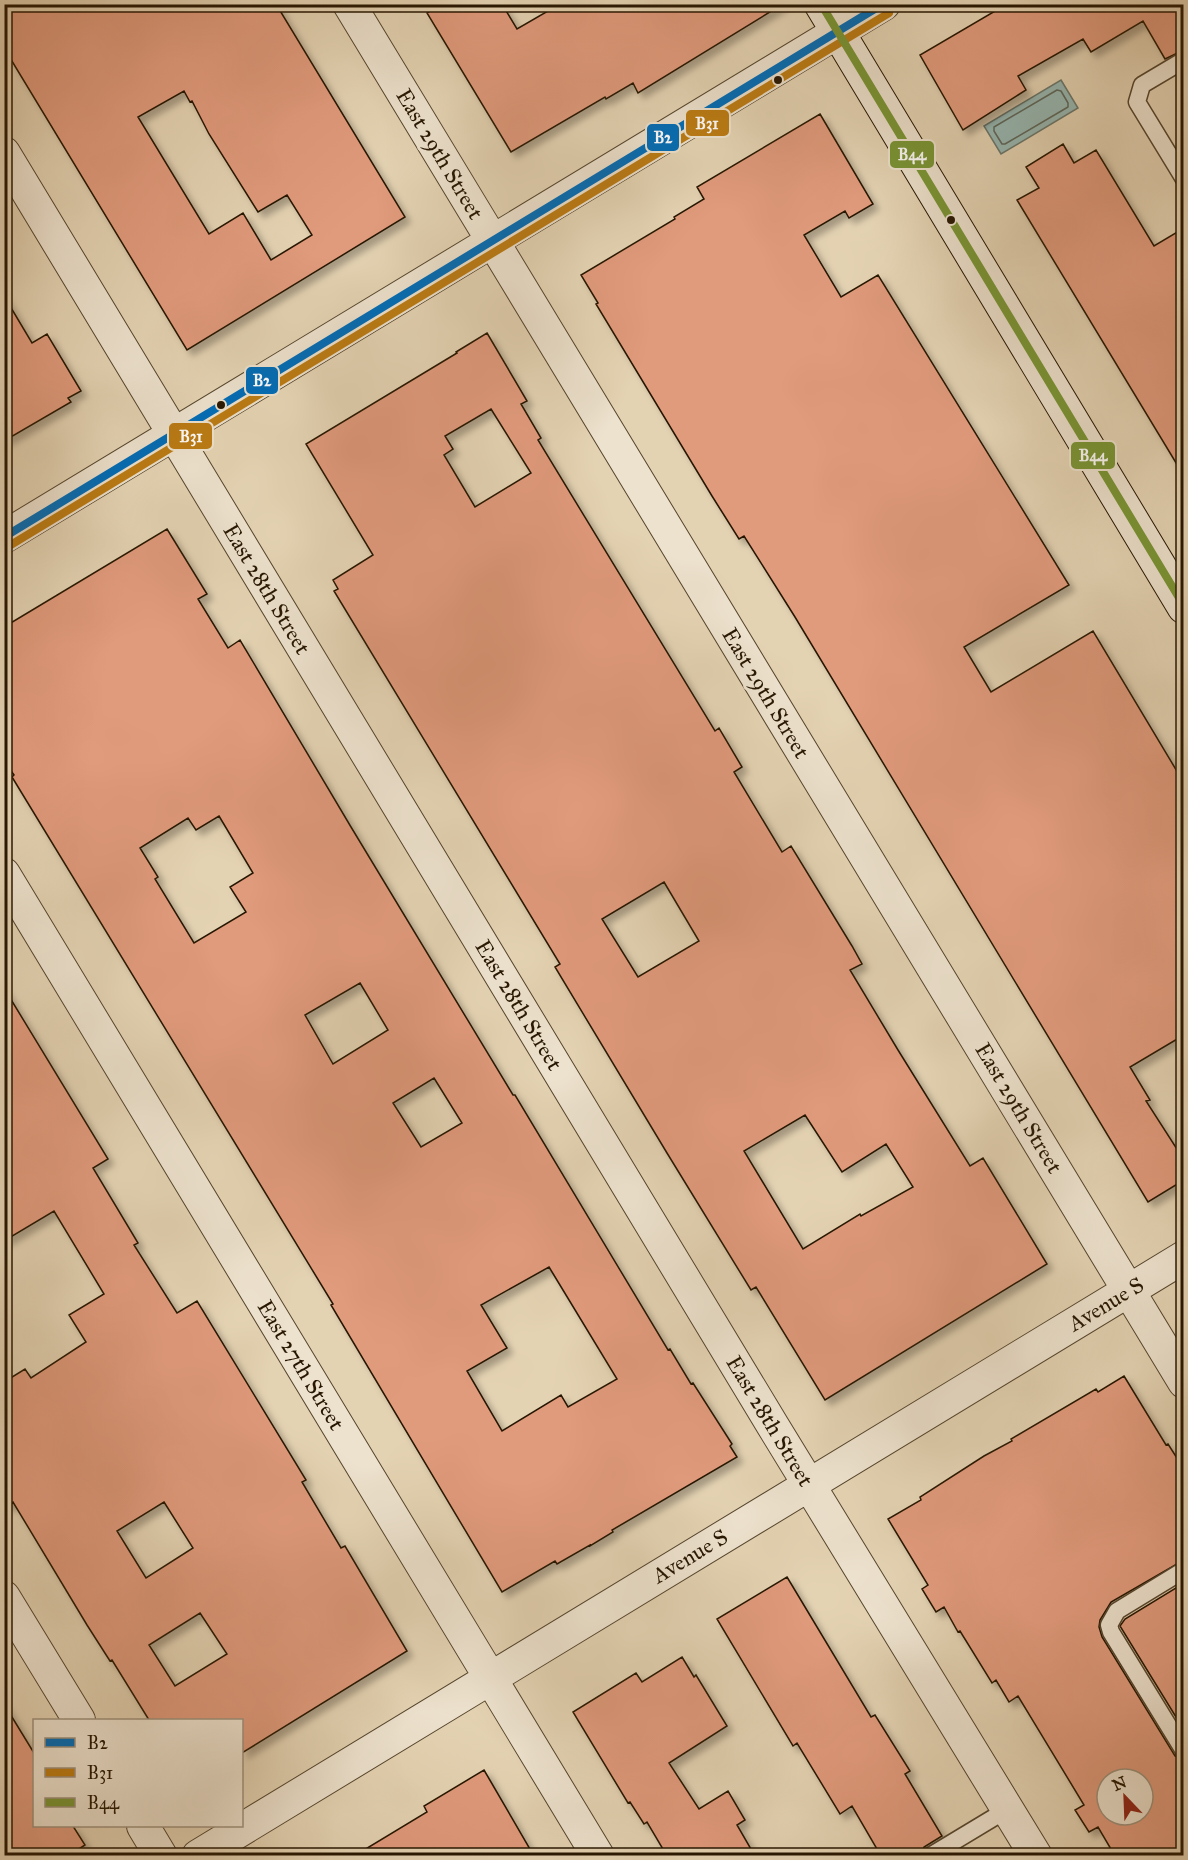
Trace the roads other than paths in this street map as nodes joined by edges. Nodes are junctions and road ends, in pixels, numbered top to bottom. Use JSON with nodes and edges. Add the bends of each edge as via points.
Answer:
{"nodes":[{"id":1,"x":349,"y":4,"type":"edge"},
{"id":2,"x":821,"y":4,"type":"edge"},
{"id":3,"x":884,"y":4,"type":"edge"},
{"id":4,"x":838,"y":32,"type":"junction"},
{"id":5,"x":1184,"y":60,"type":"edge"},
{"id":6,"x":4,"y":153,"type":"edge"},
{"id":7,"x":1184,"y":179,"type":"edge"},
{"id":8,"x":492,"y":241,"type":"junction"},
{"id":9,"x":174,"y":435,"type":"junction"},
{"id":10,"x":4,"y":537,"type":"edge"},
{"id":11,"x":1184,"y":607,"type":"edge"},
{"id":12,"x":4,"y":874,"type":"edge"},
{"id":13,"x":1184,"y":1257,"type":"edge"},
{"id":14,"x":1129,"y":1290,"type":"junction"},
{"id":15,"x":1184,"y":1382,"type":"edge"},
{"id":16,"x":809,"y":1484,"type":"junction"},
{"id":17,"x":1184,"y":1570,"type":"edge"},
{"id":18,"x":4,"y":1597,"type":"edge"},
{"id":19,"x":490,"y":1677,"type":"junction"},
{"id":20,"x":79,"y":1719,"type":"edge"},
{"id":21,"x":1184,"y":1751,"type":"edge"},
{"id":22,"x":1008,"y":1809,"type":"junction"},
{"id":23,"x":144,"y":1827,"type":"edge"},
{"id":24,"x":161,"y":1856,"type":"edge"},
{"id":25,"x":198,"y":1856,"type":"edge"},
{"id":26,"x":598,"y":1856,"type":"edge"},
{"id":27,"x":930,"y":1856,"type":"edge"},
{"id":28,"x":1036,"y":1856,"type":"edge"}],
"edges":[{"from":1,"to":8,"type":"street","name":"East 29th Street"},
{"from":2,"to":4,"type":"main road"},
{"from":3,"to":4,"type":"street"},
{"from":4,"to":8,"type":"street"},
{"from":4,"to":11,"type":"main road"},
{"from":5,"to":7,"type":"lane","via":[[1142,85],[1137,102]]},
{"from":6,"to":9,"type":"street","name":"East 28th Street"},
{"from":8,"to":9,"type":"street"},
{"from":8,"to":14,"type":"street","name":"East 29th Street"},
{"from":9,"to":10,"type":"street"},
{"from":9,"to":16,"type":"street","name":"East 28th Street"},
{"from":12,"to":19,"type":"street","name":"East 27th Street"},
{"from":13,"to":14,"type":"street","name":"Avenue S"},
{"from":14,"to":15,"type":"street","name":"East 29th Street"},
{"from":14,"to":16,"type":"street","name":"Avenue S"},
{"from":16,"to":19,"type":"street","name":"Avenue S"},
{"from":16,"to":22,"type":"street","name":"East 28th Street"},
{"from":17,"to":21,"type":"lane","via":[[1117,1611],[1109,1625]]},
{"from":18,"to":20,"type":"street"},
{"from":19,"to":25,"type":"street","name":"Avenue S"},
{"from":19,"to":26,"type":"street","name":"East 27th Street"},
{"from":22,"to":27,"type":"lane"},
{"from":22,"to":28,"type":"street","name":"East 28th Street"},
{"from":23,"to":24,"type":"street"}]}
